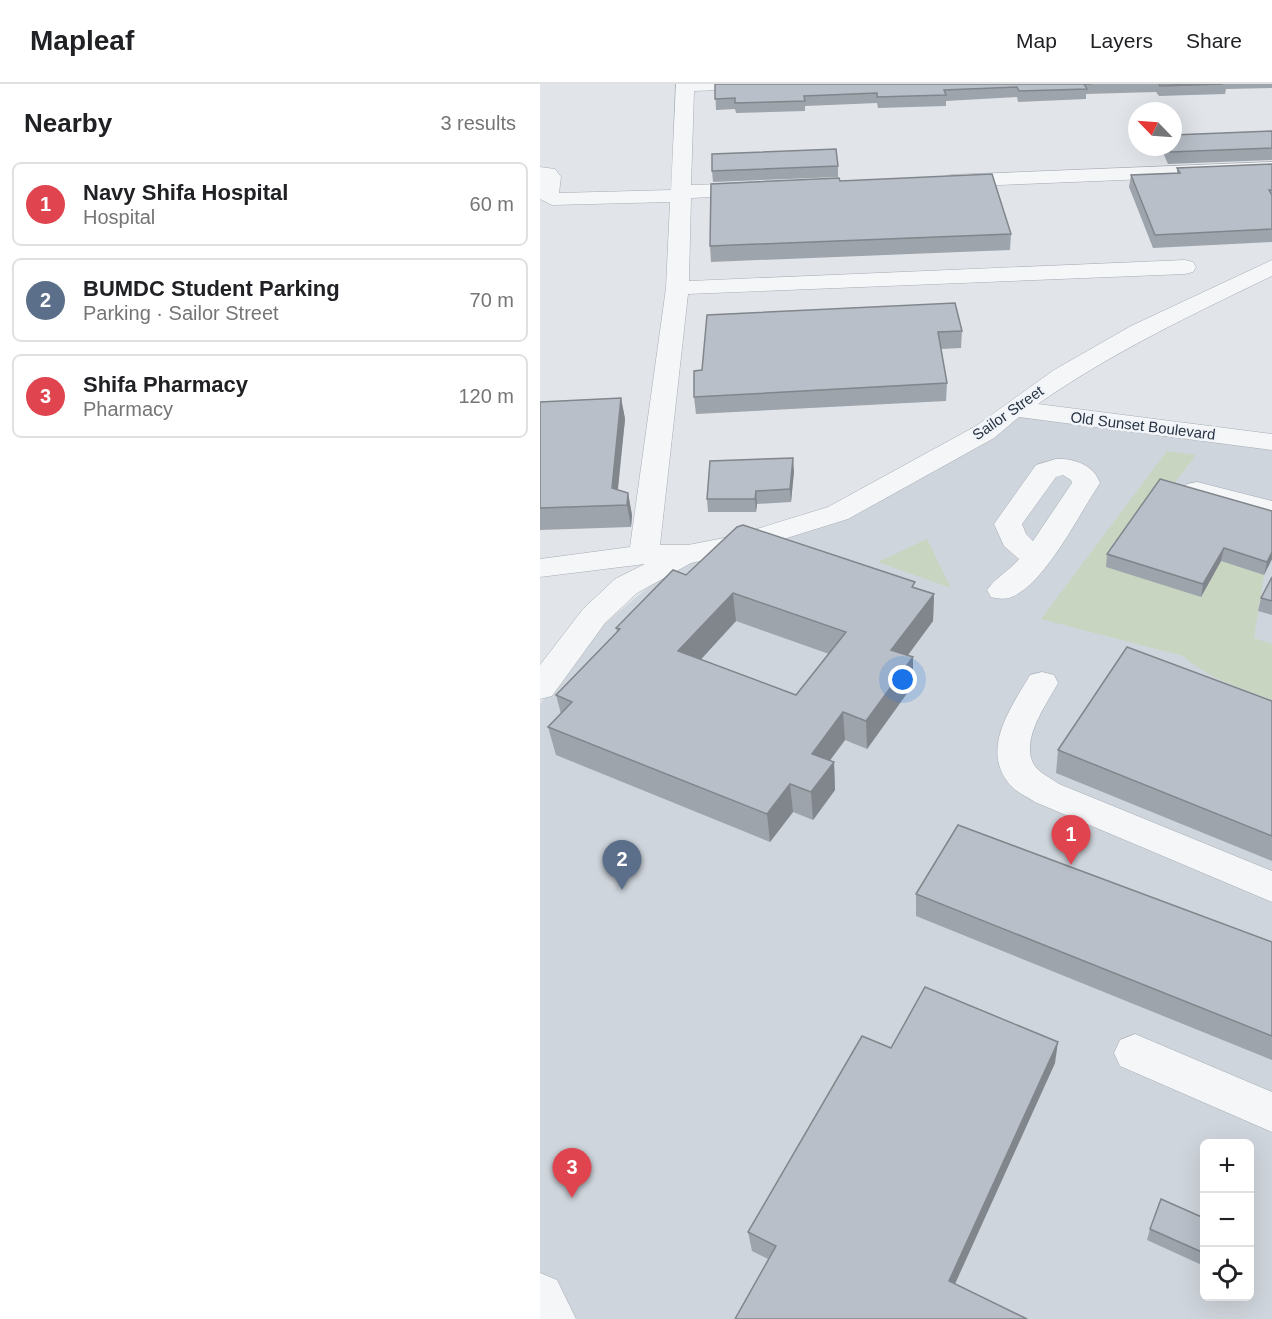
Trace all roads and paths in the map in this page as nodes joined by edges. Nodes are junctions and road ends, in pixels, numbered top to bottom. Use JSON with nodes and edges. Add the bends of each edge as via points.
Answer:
{"nodes":[{"id":1,"x":744,"y":84,"type":"edge"},
{"id":2,"x":685,"y":85,"type":"edge"},
{"id":3,"x":1272,"y":168,"type":"edge"},
{"id":4,"x":540,"y":173,"type":"edge"},
{"id":5,"x":930,"y":182,"type":"edge"},
{"id":6,"x":776,"y":188,"type":"edge"},
{"id":7,"x":681,"y":194,"type":"junction"},
{"id":8,"x":1185,"y":267,"type":"dead end"},
{"id":9,"x":1272,"y":267,"type":"edge"},
{"id":10,"x":676,"y":288,"type":"junction"},
{"id":11,"x":1014,"y":409,"type":"junction"},
{"id":12,"x":1272,"y":442,"type":"edge"},
{"id":13,"x":1184,"y":486,"type":"edge"},
{"id":14,"x":1272,"y":510,"type":"edge"},
{"id":15,"x":688,"y":554,"type":"junction"},
{"id":16,"x":644,"y":555,"type":"junction"},
{"id":17,"x":1035,"y":557,"type":"dead end"},
{"id":18,"x":540,"y":568,"type":"edge"},
{"id":19,"x":1002,"y":590,"type":"dead end"},
{"id":20,"x":1042,"y":683,"type":"dead end"},
{"id":21,"x":540,"y":688,"type":"edge"},
{"id":22,"x":1272,"y":887,"type":"edge"},
{"id":23,"x":1135,"y":1053,"type":"dead end"},
{"id":24,"x":1272,"y":1112,"type":"edge"},
{"id":25,"x":540,"y":1297,"type":"edge"},
{"id":26,"x":552,"y":1319,"type":"edge"}],
"edges":[{"from":1,"to":2,"type":"street"},
{"from":2,"to":7,"type":"street"},
{"from":3,"to":5,"type":"street"},
{"from":4,"to":7,"type":"street","via":[[551,177],[548,196],[552,199]]},
{"from":6,"to":7,"type":"street"},
{"from":7,"to":10,"type":"street"},
{"from":8,"to":10,"type":"street"},
{"from":9,"to":11,"type":"street","name":"Sailor Street","via":[[1139,331]]},
{"from":10,"to":16,"type":"street"},
{"from":11,"to":12,"type":"street","name":"Old Sunset Boulevard"},
{"from":11,"to":15,"type":"street","name":"Sailor Street","via":[[985,432],[838,513],[738,544]]},
{"from":13,"to":14,"type":"street"},
{"from":15,"to":16,"type":"street"},
{"from":15,"to":21,"type":"street","via":[[626,586],[594,616]]},
{"from":16,"to":18,"type":"street"},
{"from":17,"to":19,"type":"street","via":[[1022,576]]},
{"from":20,"to":22,"type":"street","via":[[1016,733],[1012,756],[1023,776],[1047,794]]},
{"from":23,"to":24,"type":"street"},
{"from":25,"to":26,"type":"street"}]}
